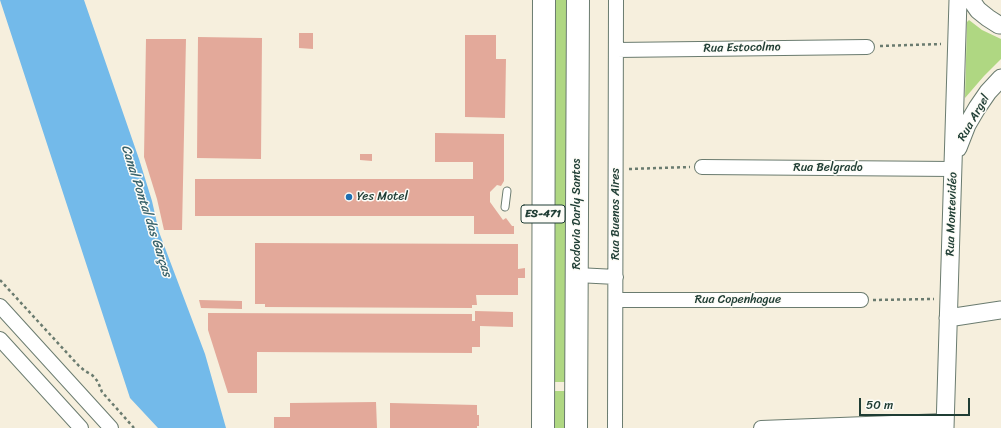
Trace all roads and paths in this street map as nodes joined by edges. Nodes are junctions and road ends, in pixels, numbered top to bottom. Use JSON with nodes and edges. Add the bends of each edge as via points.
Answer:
{"nodes":[{"id":1,"x":544,"y":0,"type":"edge"},
{"id":2,"x":578,"y":0,"type":"edge"},
{"id":3,"x":616,"y":0,"type":"edge"},
{"id":4,"x":958,"y":0,"type":"edge"},
{"id":5,"x":971,"y":0,"type":"edge"},
{"id":6,"x":1001,"y":25,"type":"edge"},
{"id":7,"x":957,"y":43,"type":"junction"},
{"id":8,"x":867,"y":47,"type":"joint"},
{"id":9,"x":616,"y":50,"type":"junction"},
{"id":10,"x":1001,"y":78,"type":"edge"},
{"id":11,"x":953,"y":165,"type":"junction"},
{"id":12,"x":702,"y":167,"type":"joint"},
{"id":13,"x":616,"y":170,"type":"junction"},
{"id":14,"x":507,"y":191,"type":"dead end"},
{"id":15,"x":505,"y":207,"type":"dead end"},
{"id":16,"x":577,"y":275,"type":"junction"},
{"id":17,"x":616,"y":277,"type":"junction"},
{"id":18,"x":0,"y":280,"type":"edge"},
{"id":19,"x":949,"y":299,"type":"junction"},
{"id":20,"x":616,"y":300,"type":"junction"},
{"id":21,"x":861,"y":300,"type":"joint"},
{"id":22,"x":0,"y":306,"type":"edge"},
{"id":23,"x":1001,"y":310,"type":"edge"},
{"id":24,"x":948,"y":318,"type":"junction"},
{"id":25,"x":0,"y":339,"type":"edge"},
{"id":26,"x":945,"y":425,"type":"edge"},
{"id":27,"x":82,"y":428,"type":"edge"},
{"id":28,"x":111,"y":428,"type":"edge"},
{"id":29,"x":134,"y":428,"type":"edge"},
{"id":30,"x":543,"y":428,"type":"edge"},
{"id":31,"x":576,"y":428,"type":"edge"},
{"id":32,"x":615,"y":428,"type":"edge"},
{"id":33,"x":761,"y":428,"type":"edge"}],
"edges":[{"from":1,"to":30,"type":"main road","number":"ES-471"},
{"from":2,"to":16,"type":"main road","name":"Rodovia Darly Santos","number":"ES-471"},
{"from":3,"to":9,"type":"street","name":"Rua Buenos Aires"},
{"from":4,"to":7,"type":"street","name":"Rua Montevidéo"},
{"from":5,"to":6,"type":"street","via":[[978,10]]},
{"from":7,"to":8,"type":"path"},
{"from":7,"to":11,"type":"street","name":"Rua Montevidéo"},
{"from":8,"to":9,"type":"street","name":"Rua Estocolmo"},
{"from":9,"to":13,"type":"street","name":"Rua Buenos Aires"},
{"from":10,"to":11,"type":"street","name":"Rua Argel","via":[[967,125]]},
{"from":11,"to":12,"type":"street","name":"Rua Belgrado"},
{"from":11,"to":19,"type":"street","name":"Rua Montevidéo"},
{"from":12,"to":13,"type":"path"},
{"from":13,"to":17,"type":"street","name":"Rua Buenos Aires"},
{"from":14,"to":15,"type":"lane"},
{"from":16,"to":17,"type":"street"},
{"from":16,"to":31,"type":"main road","name":"Rodovia Darly Santos","number":"ES-471"},
{"from":17,"to":20,"type":"street","name":"Rua Buenos Aires"},
{"from":18,"to":29,"type":"path","via":[[79,366],[95,378],[102,392]]},
{"from":19,"to":21,"type":"path"},
{"from":19,"to":24,"type":"street","name":"Rua Montevidéo"},
{"from":20,"to":21,"type":"street","name":"Rua Copenhague"},
{"from":20,"to":32,"type":"street","name":"Rua Buenos Aires"},
{"from":22,"to":28,"type":"street"},
{"from":23,"to":24,"type":"street"},
{"from":24,"to":26,"type":"street","name":"Rua Montevidéo"},
{"from":25,"to":27,"type":"street"},
{"from":26,"to":33,"type":"street"}]}
